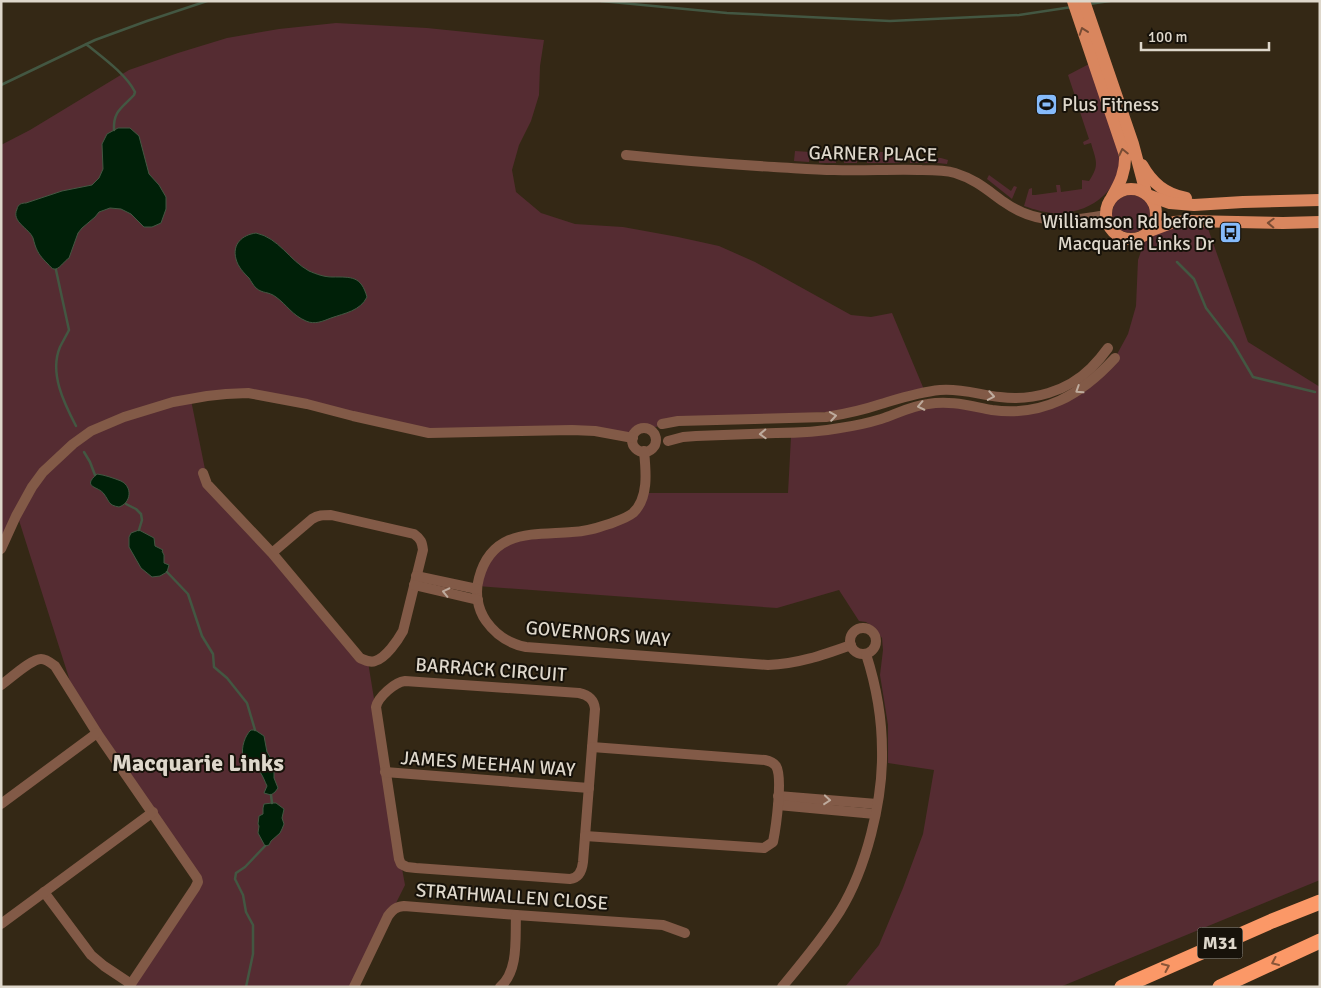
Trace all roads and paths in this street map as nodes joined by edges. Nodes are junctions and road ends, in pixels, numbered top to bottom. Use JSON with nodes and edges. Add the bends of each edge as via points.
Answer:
{"nodes":[{"id":1,"x":1073,"y":1,"type":"edge"},
{"id":2,"x":1084,"y":1,"type":"edge"},
{"id":3,"x":1099,"y":60,"type":"junction"},
{"id":4,"x":1133,"y":144,"type":"junction"},
{"id":5,"x":626,"y":155,"type":"dead end"},
{"id":6,"x":1148,"y":195,"type":"junction"},
{"id":7,"x":1112,"y":197,"type":"junction"},
{"id":8,"x":1320,"y":200,"type":"edge"},
{"id":9,"x":1243,"y":202,"type":"junction"},
{"id":10,"x":1106,"y":215,"type":"junction"},
{"id":11,"x":1320,"y":222,"type":"edge"},
{"id":12,"x":1150,"y":231,"type":"junction"},
{"id":13,"x":1108,"y":348,"type":"dead end"},
{"id":14,"x":1115,"y":358,"type":"dead end"},
{"id":15,"x":662,"y":424,"type":"dead end"},
{"id":16,"x":633,"y":438,"type":"junction"},
{"id":17,"x":668,"y":441,"type":"dead end"},
{"id":18,"x":644,"y":451,"type":"junction"},
{"id":19,"x":202,"y":473,"type":"dead end"},
{"id":20,"x":1,"y":549,"type":"edge"},
{"id":21,"x":272,"y":553,"type":"junction"},
{"id":22,"x":415,"y":581,"type":"junction"},
{"id":23,"x":477,"y":595,"type":"junction"},
{"id":24,"x":851,"y":645,"type":"junction"},
{"id":25,"x":866,"y":654,"type":"junction"},
{"id":26,"x":1,"y":685,"type":"edge"},
{"id":27,"x":97,"y":733,"type":"junction"},
{"id":28,"x":592,"y":747,"type":"junction"},
{"id":29,"x":385,"y":772,"type":"junction"},
{"id":30,"x":589,"y":788,"type":"junction"},
{"id":31,"x":778,"y":800,"type":"junction"},
{"id":32,"x":1,"y":804,"type":"edge"},
{"id":33,"x":876,"y":809,"type":"junction"},
{"id":34,"x":153,"y":812,"type":"junction"},
{"id":35,"x":585,"y":836,"type":"junction"},
{"id":36,"x":44,"y":892,"type":"junction"},
{"id":37,"x":1320,"y":902,"type":"edge"},
{"id":38,"x":516,"y":915,"type":"junction"},
{"id":39,"x":1,"y":924,"type":"edge"},
{"id":40,"x":685,"y":933,"type":"dead end"},
{"id":41,"x":1320,"y":942,"type":"edge"},
{"id":42,"x":130,"y":985,"type":"edge"},
{"id":43,"x":354,"y":987,"type":"edge"},
{"id":44,"x":500,"y":987,"type":"edge"},
{"id":45,"x":782,"y":987,"type":"edge"},
{"id":46,"x":1122,"y":987,"type":"edge"},
{"id":47,"x":1220,"y":987,"type":"edge"}],
"edges":[{"from":3,"to":1,"type":"main road","one_way":true},
{"from":2,"to":3,"type":"main road"},
{"from":3,"to":4,"type":"main road"},
{"from":7,"to":3,"type":"main road","one_way":true,"via":[[1124,170],[1125,155]]},
{"from":4,"to":6,"type":"main road"},
{"from":4,"to":9,"type":"main road","via":[[1151,180],[1167,192],[1193,199]]},
{"from":5,"to":10,"type":"street","name":"GARNER PLACE","via":[[834,170],[934,170],[974,180],[1017,211],[1032,217],[1063,220]]},
{"from":6,"to":7,"type":"main road","via":[[1138,189],[1128,189]]},
{"from":6,"to":9,"type":"main road","via":[[1183,205]]},
{"from":6,"to":12,"type":"main road","via":[[1157,214]]},
{"from":7,"to":10,"type":"main road"},
{"from":8,"to":9,"type":"main road"},
{"from":10,"to":12,"type":"main road","via":[[1110,228],[1120,237],[1139,238]]},
{"from":11,"to":12,"type":"main road","one_way":true,"via":[[1190,221],[1174,222]]},
{"from":15,"to":13,"type":"street","one_way":true,"via":[[826,418],[904,396],[941,390],[957,389],[1001,397],[1037,396],[1053,392],[1079,378]]},
{"from":14,"to":17,"type":"street","one_way":true,"via":[[1078,391],[1062,400],[1032,409],[1014,412],[951,403],[929,404],[879,420],[829,430],[696,436]]},
{"from":16,"to":18,"type":"street","via":[[635,447]]},
{"from":16,"to":18,"type":"street","via":[[642,428],[653,432],[655,445]]},
{"from":16,"to":20,"type":"street","via":[[572,430],[429,433],[248,393],[207,396],[173,402],[124,417],[92,430],[73,444],[32,487]]},
{"from":18,"to":23,"type":"street","via":[[647,480],[634,512],[624,519],[593,529],[524,535],[507,541],[487,559]]},
{"from":19,"to":21,"type":"street","via":[[207,484]]},
{"from":21,"to":22,"type":"street","via":[[312,519],[331,515],[420,538],[423,550]]},
{"from":21,"to":22,"type":"street","via":[[360,658],[366,661],[374,662],[380,658],[400,638]]},
{"from":22,"to":23,"type":"street"},
{"from":23,"to":24,"type":"street","name":"GOVERNORS WAY","via":[[481,613],[495,632],[526,647],[768,665],[806,660]]},
{"from":24,"to":25,"type":"street","via":[[856,652]]},
{"from":24,"to":25,"type":"street","via":[[853,633],[868,629],[876,642]]},
{"from":25,"to":33,"type":"street","via":[[873,674],[882,743]]},
{"from":26,"to":27,"type":"street","via":[[32,662],[47,660],[55,666]]},
{"from":27,"to":32,"type":"street"},
{"from":27,"to":34,"type":"street"},
{"from":28,"to":29,"type":"street","name":"BARRACK CIRCUIT","via":[[595,706],[592,699],[584,694],[405,681],[395,685],[376,703]]},
{"from":28,"to":30,"type":"street","name":"BARRACK CIRCUIT"},
{"from":28,"to":31,"type":"street","via":[[766,760],[777,767]]},
{"from":29,"to":30,"type":"street","name":"JAMES MEEHAN WAY"},
{"from":29,"to":35,"type":"street","name":"BARRACK CIRCUIT","via":[[399,859],[408,867],[573,878],[582,869]]},
{"from":30,"to":35,"type":"street","name":"BARRACK CIRCUIT"},
{"from":31,"to":33,"type":"street"},
{"from":31,"to":35,"type":"street","via":[[773,842],[764,848]]},
{"from":33,"to":45,"type":"street","via":[[864,860],[841,910]]},
{"from":34,"to":36,"type":"street"},
{"from":34,"to":42,"type":"street","via":[[198,882]]},
{"from":36,"to":39,"type":"street"},
{"from":36,"to":42,"type":"street","via":[[91,955]]},
{"from":46,"to":37,"type":"highway","number":"M31","one_way":true},
{"from":38,"to":40,"type":"street","name":"STRATHWALLEN CLOSE","via":[[663,925]]},
{"from":38,"to":43,"type":"street","name":"STRATHWALLEN CLOSE","via":[[396,907],[388,916]]},
{"from":38,"to":44,"type":"street","via":[[512,969]]},
{"from":41,"to":47,"type":"highway","number":"M31","one_way":true}]}
